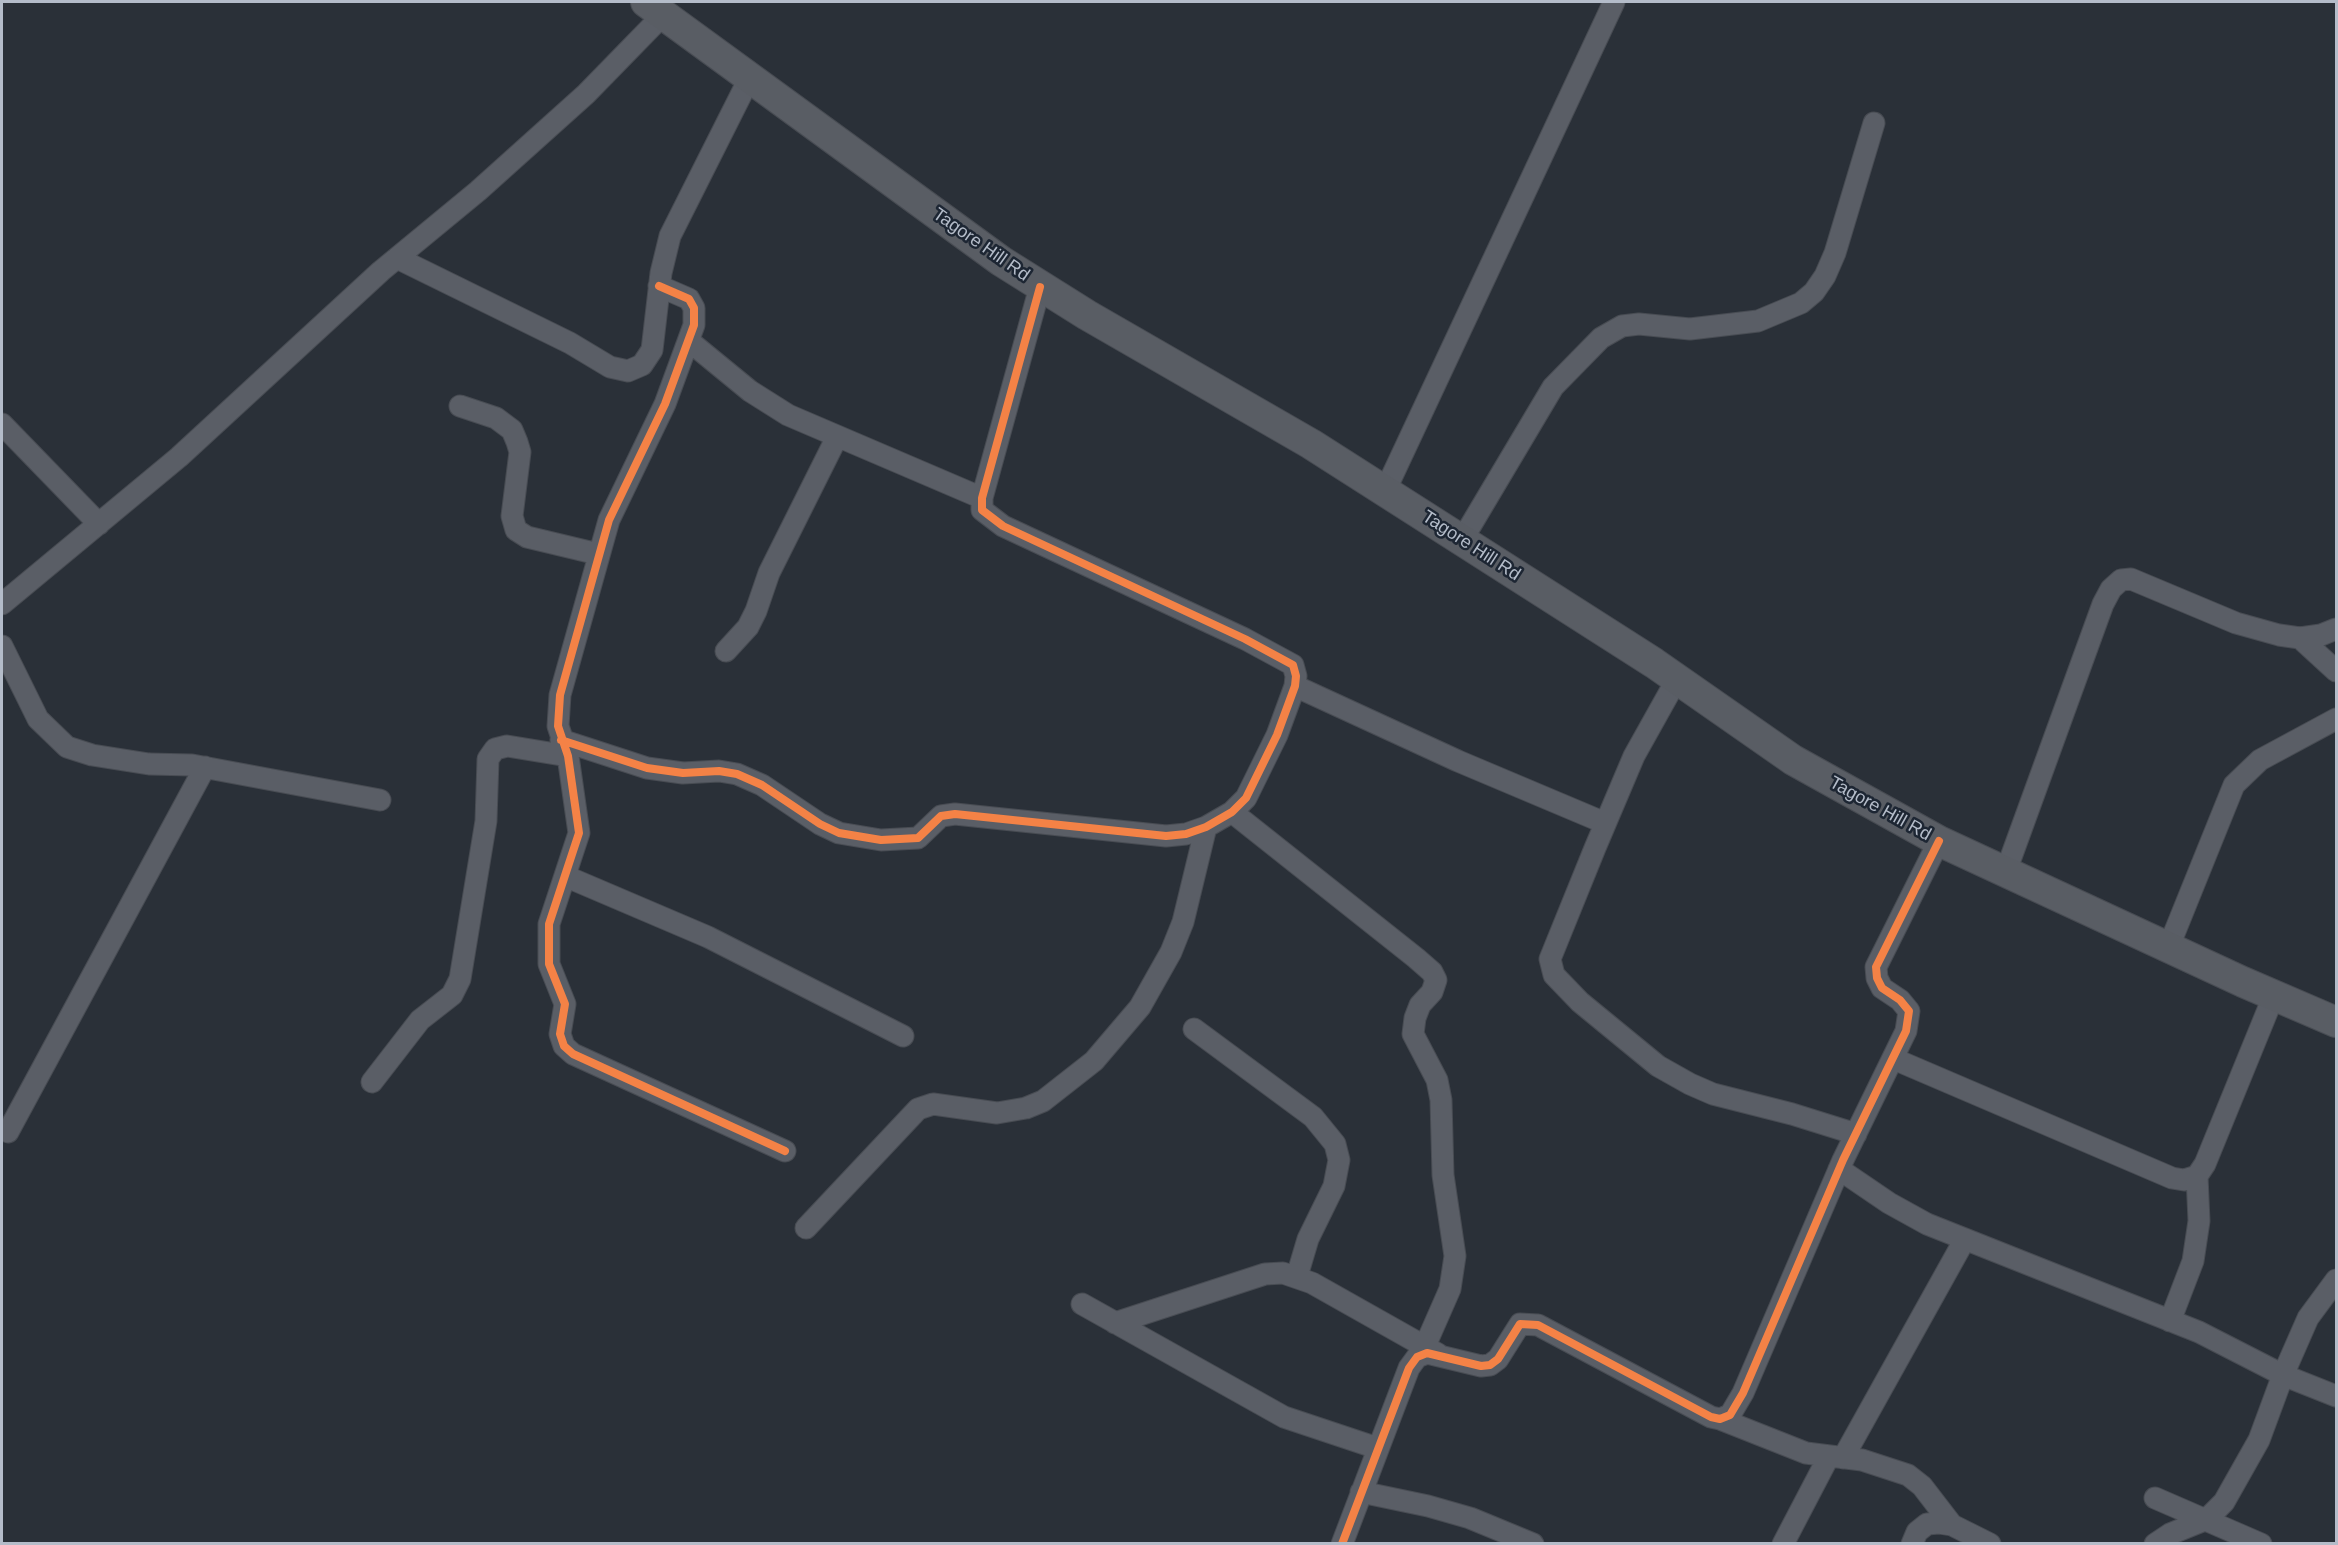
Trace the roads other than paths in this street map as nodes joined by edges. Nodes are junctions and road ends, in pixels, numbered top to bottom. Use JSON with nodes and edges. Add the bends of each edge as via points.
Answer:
{"nodes":[{"id":1,"x":1614,"y":2,"type":"edge"},
{"id":2,"x":655,"y":8,"type":"edge"},
{"id":3,"x":750,"y":77,"type":"junction"},
{"id":4,"x":1874,"y":123,"type":"dead end"},
{"id":5,"x":389,"y":264,"type":"junction"},
{"id":6,"x":659,"y":286,"type":"junction"},
{"id":7,"x":1040,"y":287,"type":"junction"},
{"id":8,"x":689,"y":342,"type":"junction"},
{"id":9,"x":460,"y":406,"type":"dead end"},
{"id":10,"x":2,"y":424,"type":"edge"},
{"id":11,"x":837,"y":437,"type":"junction"},
{"id":12,"x":1385,"y":490,"type":"junction"},
{"id":13,"x":982,"y":498,"type":"junction"},
{"id":14,"x":99,"y":524,"type":"junction"},
{"id":15,"x":1462,"y":540,"type":"junction"},
{"id":16,"x":598,"y":554,"type":"junction"},
{"id":17,"x":2,"y":604,"type":"edge"},
{"id":18,"x":2337,"y":629,"type":"edge"},
{"id":19,"x":2300,"y":638,"type":"junction"},
{"id":20,"x":2,"y":646,"type":"edge"},
{"id":21,"x":726,"y":651,"type":"dead end"},
{"id":22,"x":2337,"y":671,"type":"edge"},
{"id":23,"x":1677,"y":679,"type":"junction"},
{"id":24,"x":1295,"y":686,"type":"junction"},
{"id":25,"x":2337,"y":719,"type":"edge"},
{"id":26,"x":565,"y":748,"type":"junction"},
{"id":27,"x":205,"y":767,"type":"junction"},
{"id":28,"x":380,"y":800,"type":"dead end"},
{"id":29,"x":1232,"y":812,"type":"junction"},
{"id":30,"x":1605,"y":823,"type":"junction"},
{"id":31,"x":1206,"y":827,"type":"junction"},
{"id":32,"x":1939,"y":841,"type":"junction"},
{"id":33,"x":2006,"y":871,"type":"junction"},
{"id":34,"x":565,"y":876,"type":"junction"},
{"id":35,"x":2169,"y":946,"type":"junction"},
{"id":36,"x":2274,"y":995,"type":"junction"},
{"id":37,"x":2337,"y":1022,"type":"edge"},
{"id":38,"x":1194,"y":1029,"type":"dead end"},
{"id":39,"x":903,"y":1036,"type":"dead end"},
{"id":40,"x":1894,"y":1059,"type":"junction"},
{"id":41,"x":372,"y":1082,"type":"dead end"},
{"id":42,"x":8,"y":1132,"type":"dead end"},
{"id":43,"x":1856,"y":1134,"type":"junction"},
{"id":44,"x":785,"y":1151,"type":"dead end"},
{"id":45,"x":1839,"y":1169,"type":"junction"},
{"id":46,"x":2197,"y":1176,"type":"junction"},
{"id":47,"x":806,"y":1228,"type":"dead end"},
{"id":48,"x":1965,"y":1239,"type":"junction"},
{"id":49,"x":1296,"y":1276,"type":"junction"},
{"id":50,"x":2335,"y":1283,"type":"edge"},
{"id":51,"x":1082,"y":1304,"type":"dead end"},
{"id":52,"x":2170,"y":1321,"type":"junction"},
{"id":53,"x":1115,"y":1323,"type":"junction"},
{"id":54,"x":1433,"y":1351,"type":"junction"},
{"id":55,"x":2283,"y":1375,"type":"junction"},
{"id":56,"x":2337,"y":1396,"type":"edge"},
{"id":57,"x":1720,"y":1419,"type":"junction"},
{"id":58,"x":1377,"y":1448,"type":"junction"},
{"id":59,"x":1836,"y":1457,"type":"junction"},
{"id":60,"x":1361,"y":1492,"type":"junction"},
{"id":61,"x":2155,"y":1498,"type":"dead end"},
{"id":62,"x":2207,"y":1519,"type":"junction"},
{"id":63,"x":1952,"y":1525,"type":"junction"},
{"id":64,"x":1342,"y":1544,"type":"edge"},
{"id":65,"x":1533,"y":1544,"type":"edge"},
{"id":66,"x":1783,"y":1544,"type":"edge"},
{"id":67,"x":1912,"y":1544,"type":"edge"},
{"id":68,"x":1990,"y":1544,"type":"edge"},
{"id":69,"x":2155,"y":1544,"type":"edge"},
{"id":70,"x":2261,"y":1544,"type":"edge"}],
"edges":[{"from":1,"to":12,"type":"street"},
{"from":2,"to":3,"type":"main road","name":"Tagore Hill Rd"},
{"from":2,"to":5,"type":"street","via":[[586,94]]},
{"from":3,"to":6,"type":"street","via":[[678,217],[664,255]]},
{"from":3,"to":7,"type":"main road","name":"Tagore Hill Rd"},
{"from":4,"to":15,"type":"street","via":[[1835,253],[1814,292],[1801,303],[1758,321],[1690,329],[1639,324],[1622,326],[1601,338],[1553,387]]},
{"from":5,"to":6,"type":"street","via":[[555,335],[610,367],[628,370],[642,365],[652,350]]},
{"from":5,"to":14,"type":"street","via":[[179,457]]},
{"from":6,"to":8,"type":"street","via":[[689,299],[694,308]]},
{"from":7,"to":12,"type":"main road","name":"Tagore Hill Rd"},
{"from":7,"to":13,"type":"street"},
{"from":8,"to":11,"type":"street","via":[[767,402]]},
{"from":8,"to":16,"type":"street","via":[[644,452],[609,520]]},
{"from":9,"to":16,"type":"street","via":[[495,418],[512,430],[520,452],[512,516],[516,530],[527,537]]},
{"from":10,"to":14,"type":"street"},
{"from":11,"to":13,"type":"street"},
{"from":11,"to":21,"type":"street","via":[[769,573],[756,612]]},
{"from":12,"to":15,"type":"main road","name":"Tagore Hill Rd"},
{"from":13,"to":24,"type":"street","via":[[981,510],[1003,526],[1281,656],[1293,665]]},
{"from":14,"to":17,"type":"street"},
{"from":15,"to":23,"type":"main road","name":"Tagore Hill Rd"},
{"from":16,"to":26,"type":"street","via":[[560,695],[558,726]]},
{"from":18,"to":19,"type":"street"},
{"from":19,"to":22,"type":"street"},
{"from":19,"to":33,"type":"street","via":[[2255,629],[2131,579],[2121,580],[2103,604]]},
{"from":20,"to":27,"type":"street","via":[[38,719],[67,747],[121,760]]},
{"from":23,"to":30,"type":"street","via":[[1634,756]]},
{"from":23,"to":32,"type":"main road","name":"Tagore Hill Rd","via":[[1793,760]]},
{"from":24,"to":29,"type":"street","via":[[1260,772],[1246,798]]},
{"from":24,"to":30,"type":"street"},
{"from":25,"to":35,"type":"street","via":[[2260,760],[2234,785]]},
{"from":26,"to":31,"type":"street","via":[[647,768],[737,774],[784,798],[820,824],[856,837],[918,838],[941,816],[955,814],[1166,836]]},
{"from":26,"to":34,"type":"street","via":[[579,833]]},
{"from":26,"to":41,"type":"street","via":[[507,746],[495,749],[488,759],[486,821],[460,979],[452,994],[420,1020]]},
{"from":27,"to":28,"type":"street"},
{"from":27,"to":42,"type":"street"},
{"from":29,"to":31,"type":"street"},
{"from":29,"to":54,"type":"street","via":[[1416,958],[1436,980],[1432,992],[1420,1005],[1413,1034],[1437,1080],[1441,1100],[1443,1174],[1455,1256]]},
{"from":30,"to":43,"type":"street","via":[[1550,959],[1554,975],[1580,1002],[1658,1066],[1690,1084],[1736,1101]]},
{"from":31,"to":47,"type":"street","via":[[1183,922],[1171,952],[1140,1007],[1094,1061],[1043,1101],[1026,1108],[997,1113],[933,1104],[918,1109]]},
{"from":32,"to":33,"type":"main road","name":"Tagore Hill Rd"},
{"from":32,"to":40,"type":"street","via":[[1876,967],[1882,988],[1909,1011],[1906,1031]]},
{"from":33,"to":35,"type":"main road","name":"Tagore Hill Rd"},
{"from":34,"to":39,"type":"street","via":[[708,937]]},
{"from":34,"to":44,"type":"street","via":[[555,899],[548,943],[549,964],[565,1004],[560,1034],[564,1046],[573,1054]]},
{"from":35,"to":36,"type":"main road","name":"Tagore Hill Rd"},
{"from":36,"to":37,"type":"main road","name":"Tagore Hill Rd"},
{"from":36,"to":46,"type":"street"},
{"from":38,"to":49,"type":"street","via":[[1313,1117],[1335,1144],[1339,1160],[1334,1186],[1308,1239]]},
{"from":40,"to":43,"type":"street"},
{"from":40,"to":46,"type":"street","via":[[2172,1178]]},
{"from":43,"to":45,"type":"street"},
{"from":45,"to":48,"type":"street","via":[[1906,1213]]},
{"from":45,"to":57,"type":"street","via":[[1743,1393],[1730,1415]]},
{"from":46,"to":52,"type":"street","via":[[2199,1221],[2193,1261]]},
{"from":48,"to":52,"type":"street"},
{"from":48,"to":59,"type":"street"},
{"from":49,"to":53,"type":"street","via":[[1265,1274]]},
{"from":49,"to":54,"type":"street"},
{"from":50,"to":55,"type":"street","via":[[2308,1318]]},
{"from":51,"to":53,"type":"street"},
{"from":52,"to":55,"type":"street"},
{"from":53,"to":58,"type":"street","via":[[1284,1417]]},
{"from":54,"to":57,"type":"street","via":[[1481,1366],[1490,1365],[1520,1324],[1538,1325]]},
{"from":54,"to":58,"type":"street","via":[[1417,1357],[1409,1368]]},
{"from":55,"to":56,"type":"street"},
{"from":55,"to":62,"type":"street","via":[[2253,1450],[2224,1502]]},
{"from":57,"to":59,"type":"street","via":[[1806,1453]]},
{"from":58,"to":60,"type":"street"},
{"from":59,"to":63,"type":"street","via":[[1908,1475],[1922,1486]]},
{"from":59,"to":66,"type":"street"},
{"from":60,"to":64,"type":"street"},
{"from":60,"to":65,"type":"street","via":[[1470,1518]]},
{"from":61,"to":62,"type":"street"},
{"from":62,"to":69,"type":"street"},
{"from":62,"to":70,"type":"street"},
{"from":63,"to":67,"type":"street","via":[[1928,1524],[1917,1532]]},
{"from":63,"to":68,"type":"street"}]}
